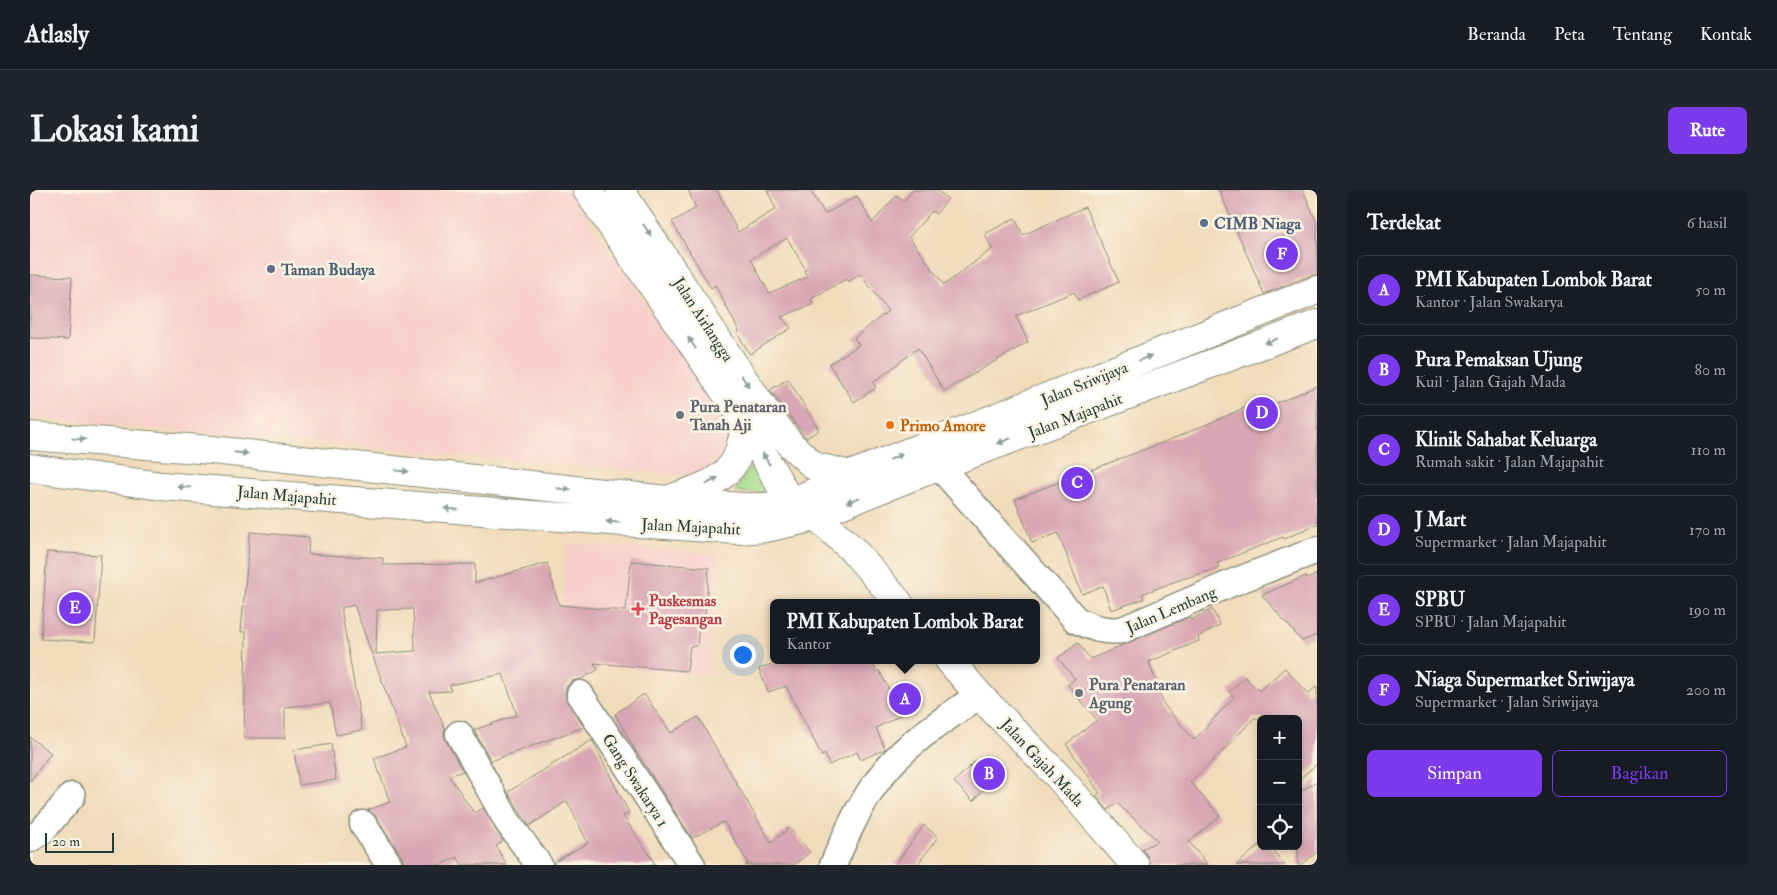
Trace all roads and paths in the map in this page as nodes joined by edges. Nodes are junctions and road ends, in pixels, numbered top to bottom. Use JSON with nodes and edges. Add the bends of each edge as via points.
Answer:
{"nodes":[{"id":1,"x":588,"y":190,"type":"edge"},
{"id":2,"x":620,"y":190,"type":"edge"},
{"id":3,"x":1317,"y":290,"type":"edge"},
{"id":4,"x":1317,"y":324,"type":"edge"},
{"id":5,"x":752,"y":418,"type":"junction"},
{"id":6,"x":30,"y":436,"type":"edge"},
{"id":7,"x":939,"y":466,"type":"junction"},
{"id":8,"x":30,"y":468,"type":"edge"},
{"id":9,"x":851,"y":476,"type":"junction"},
{"id":10,"x":667,"y":500,"type":"junction"},
{"id":11,"x":805,"y":503,"type":"junction"},
{"id":12,"x":1317,"y":550,"type":"edge"},
{"id":13,"x":896,"y":599,"type":"edge"},
{"id":14,"x":952,"y":664,"type":"edge"},
{"id":15,"x":580,"y":694,"type":"dead end"},
{"id":16,"x":979,"y":695,"type":"junction"},
{"id":17,"x":458,"y":734,"type":"dead end"},
{"id":18,"x":72,"y":796,"type":"dead end"},
{"id":19,"x":363,"y":824,"type":"dead end"},
{"id":20,"x":30,"y":839,"type":"edge"},
{"id":21,"x":1127,"y":862,"type":"edge"},
{"id":22,"x":389,"y":865,"type":"edge"},
{"id":23,"x":539,"y":865,"type":"edge"},
{"id":24,"x":692,"y":865,"type":"edge"},
{"id":25,"x":833,"y":865,"type":"edge"}],
"edges":[{"from":5,"to":1,"type":"main road","name":"Jalan Airlangga","one_way":true},
{"from":2,"to":5,"type":"main road","name":"Jalan Airlangga","one_way":true},
{"from":9,"to":3,"type":"main road","name":"Jalan Sriwijaya","one_way":true},
{"from":4,"to":7,"type":"main road","name":"Jalan Majapahit","one_way":true},
{"from":5,"to":9,"type":"main road","name":"Jalan Airlangga","via":[[814,466]]},
{"from":10,"to":5,"type":"main road","one_way":true,"via":[[704,486],[722,475],[734,463]]},
{"from":5,"to":11,"type":"main road"},
{"from":6,"to":10,"type":"main road","name":"Jalan Majapahit","one_way":true,"via":[[212,450]]},
{"from":7,"to":11,"type":"main road","name":"Jalan Majapahit","one_way":true},
{"from":7,"to":12,"type":"street","name":"Jalan Lembang","via":[[1076,620],[1108,632],[1122,630]]},
{"from":11,"to":8,"type":"main road","name":"Jalan Majapahit","one_way":true,"via":[[784,525],[737,530],[162,486]]},
{"from":9,"to":11,"type":"main road","name":"Jalan Majapahit"},
{"from":10,"to":11,"type":"main road","name":"Jalan Majapahit","via":[[743,507]]},
{"from":11,"to":13,"type":"main road","via":[[854,551]]},
{"from":14,"to":16,"type":"main road","name":"Jalan Gajah Mada"},
{"from":15,"to":24,"type":"street","name":"Gang Swakarya 1"},
{"from":16,"to":21,"type":"main road","name":"Jalan Gajah Mada","via":[[1058,776]]},
{"from":16,"to":25,"type":"street","via":[[891,763],[862,804]]},
{"from":17,"to":23,"type":"street","via":[[507,821]]},
{"from":18,"to":20,"type":"street","via":[[41,832]]},
{"from":19,"to":22,"type":"street"}]}
